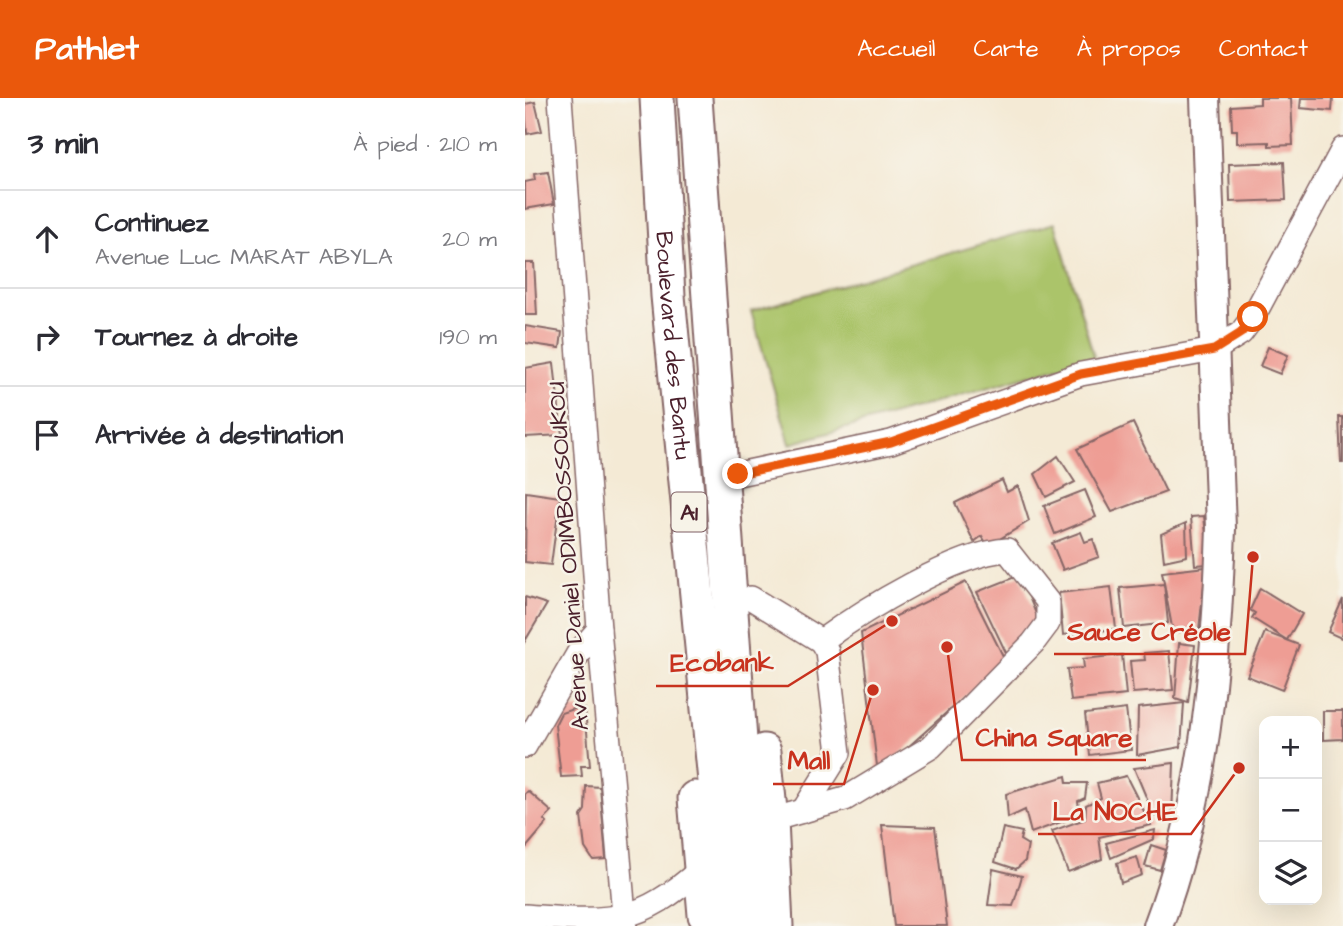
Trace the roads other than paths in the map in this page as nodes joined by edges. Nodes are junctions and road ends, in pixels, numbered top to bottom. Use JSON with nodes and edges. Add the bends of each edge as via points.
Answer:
{"nodes":[{"id":1,"x":561,"y":98,"type":"edge"},
{"id":2,"x":657,"y":98,"type":"edge"},
{"id":3,"x":695,"y":98,"type":"edge"},
{"id":4,"x":1206,"y":98,"type":"edge"},
{"id":5,"x":1343,"y":149,"type":"edge"},
{"id":6,"x":708,"y":292,"type":"junction"},
{"id":7,"x":668,"y":296,"type":"junction"},
{"id":8,"x":1214,"y":350,"type":"junction"},
{"id":9,"x":738,"y":474,"type":"junction"},
{"id":10,"x":751,"y":598,"type":"junction"},
{"id":11,"x":599,"y":629,"type":"junction"},
{"id":12,"x":821,"y":641,"type":"junction"},
{"id":13,"x":525,"y":746,"type":"edge"},
{"id":14,"x":803,"y":811,"type":"junction"},
{"id":15,"x":771,"y":820,"type":"junction"},
{"id":16,"x":701,"y":869,"type":"junction"},
{"id":17,"x":525,"y":916,"type":"edge"},
{"id":18,"x":624,"y":924,"type":"edge"},
{"id":19,"x":706,"y":926,"type":"edge"},
{"id":20,"x":729,"y":926,"type":"edge"},
{"id":21,"x":753,"y":926,"type":"edge"},
{"id":22,"x":776,"y":926,"type":"edge"},
{"id":23,"x":1158,"y":926,"type":"edge"}],
"edges":[{"from":1,"to":11,"type":"street","name":"Avenue Daniel ODIMBOSSOUKOU"},
{"from":2,"to":7,"type":"highway","name":"Boulevard des Bantu","number":"A1"},
{"from":3,"to":6,"type":"highway","name":"Boulevard des Bantu","number":"A1"},
{"from":4,"to":8,"type":"main road"},
{"from":5,"to":8,"type":"street","via":[[1253,317],[1241,333]]},
{"from":6,"to":9,"type":"highway","via":[[722,350]]},
{"from":6,"to":21,"type":"highway","name":"Boulevard des Bantu","number":"A1"},
{"from":7,"to":16,"type":"highway","via":[[663,356]]},
{"from":7,"to":20,"type":"highway","name":"Boulevard des Bantu","number":"A1"},
{"from":8,"to":9,"type":"street","via":[[1081,374],[891,442]]},
{"from":8,"to":23,"type":"main road","via":[[1221,528],[1213,655],[1201,754],[1175,880]]},
{"from":9,"to":10,"type":"highway"},
{"from":10,"to":12,"type":"street"},
{"from":10,"to":15,"type":"highway"},
{"from":11,"to":13,"type":"street","via":[[579,652]]},
{"from":11,"to":18,"type":"street","name":"Avenue Daniel ODIMBOSSOUKOU"},
{"from":12,"to":14,"type":"street","via":[[827,651],[839,753]]},
{"from":12,"to":14,"type":"street","via":[[854,618],[988,551],[1007,550],[1048,602],[1048,623],[1033,643],[932,747],[845,799]]},
{"from":14,"to":15,"type":"street"},
{"from":15,"to":22,"type":"highway"},
{"from":16,"to":18,"type":"street","via":[[653,912]]},
{"from":16,"to":19,"type":"highway"},
{"from":17,"to":18,"type":"street"}]}
